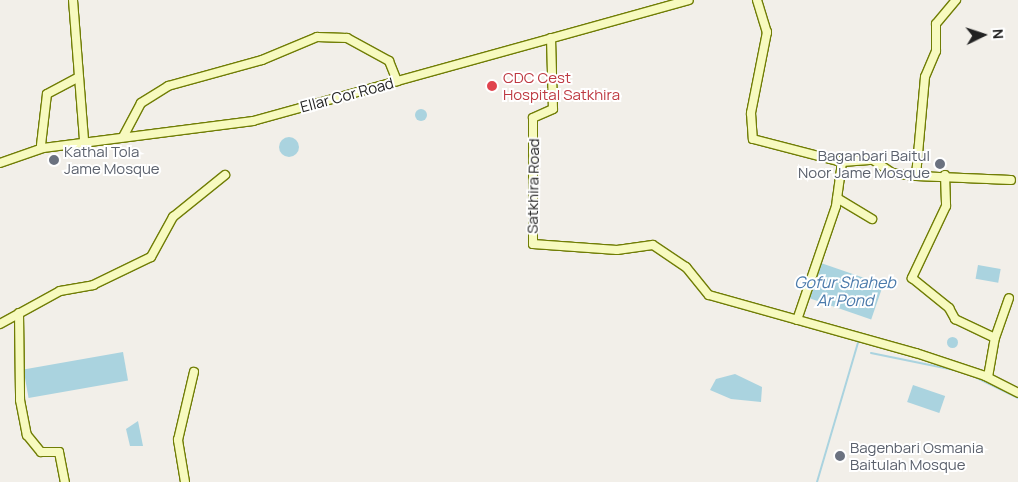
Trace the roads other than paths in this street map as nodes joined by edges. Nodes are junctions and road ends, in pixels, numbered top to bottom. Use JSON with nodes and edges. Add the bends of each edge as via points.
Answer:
{"nodes":[{"id":1,"x":73,"y":0,"type":"edge"},
{"id":2,"x":688,"y":0,"type":"edge"},
{"id":3,"x":757,"y":0,"type":"edge"},
{"id":4,"x":956,"y":0,"type":"edge"},
{"id":5,"x":552,"y":38,"type":"junction"},
{"id":6,"x":79,"y":77,"type":"junction"},
{"id":7,"x":397,"y":81,"type":"junction"},
{"id":8,"x":123,"y":137,"type":"junction"},
{"id":9,"x":84,"y":141,"type":"junction"},
{"id":10,"x":40,"y":145,"type":"dead end"},
{"id":11,"x":842,"y":162,"type":"junction"},
{"id":12,"x":0,"y":163,"type":"edge"},
{"id":13,"x":225,"y":175,"type":"dead end"},
{"id":14,"x":945,"y":175,"type":"junction"},
{"id":15,"x":916,"y":176,"type":"junction"},
{"id":16,"x":1011,"y":180,"type":"dead end"},
{"id":17,"x":837,"y":198,"type":"junction"},
{"id":18,"x":872,"y":219,"type":"dead end"},
{"id":19,"x":1009,"y":298,"type":"dead end"},
{"id":20,"x":19,"y":313,"type":"junction"},
{"id":21,"x":797,"y":320,"type":"junction"},
{"id":22,"x":0,"y":324,"type":"edge"},
{"id":23,"x":995,"y":338,"type":"junction"},
{"id":24,"x":194,"y":372,"type":"dead end"},
{"id":25,"x":988,"y":377,"type":"junction"},
{"id":26,"x":1018,"y":393,"type":"edge"},
{"id":27,"x":65,"y":482,"type":"edge"},
{"id":28,"x":185,"y":482,"type":"edge"}],
"edges":[{"from":1,"to":6,"type":"street"},
{"from":2,"to":5,"type":"street","name":"Ellar Cor Road"},
{"from":3,"to":11,"type":"street","via":[[767,32],[751,113],[753,139]]},
{"from":4,"to":15,"type":"street","via":[[936,24],[936,51],[925,77]]},
{"from":5,"to":7,"type":"street","name":"Ellar Cor Road"},
{"from":5,"to":21,"type":"street","name":"Satkhira Road","via":[[553,109],[533,118],[533,244],[617,250],[654,245],[686,267],[709,295]]},
{"from":6,"to":9,"type":"street"},
{"from":6,"to":10,"type":"street","via":[[47,94]]},
{"from":7,"to":8,"type":"street","name":"Ellar Cor Road","via":[[253,120]]},
{"from":7,"to":8,"type":"street","via":[[389,61],[347,38],[317,37],[262,60],[168,86],[141,103]]},
{"from":8,"to":9,"type":"street","name":"Ellar Cor Road"},
{"from":9,"to":12,"type":"street","name":"Ellar Cor Road","via":[[43,148]]},
{"from":11,"to":15,"type":"street","via":[[873,160],[892,173]]},
{"from":11,"to":17,"type":"street"},
{"from":13,"to":20,"type":"street","via":[[173,217],[151,257],[93,285],[60,291]]},
{"from":14,"to":15,"type":"street"},
{"from":14,"to":16,"type":"street"},
{"from":14,"to":23,"type":"street","via":[[946,206],[912,278],[949,308],[955,319]]},
{"from":17,"to":18,"type":"street"},
{"from":17,"to":21,"type":"street"},
{"from":19,"to":23,"type":"street"},
{"from":20,"to":22,"type":"street"},
{"from":20,"to":27,"type":"street","via":[[20,400],[27,435],[41,452],[60,452]]},
{"from":21,"to":25,"type":"street"},
{"from":23,"to":25,"type":"street"},
{"from":24,"to":28,"type":"street","via":[[178,440]]},
{"from":25,"to":26,"type":"street"}]}
